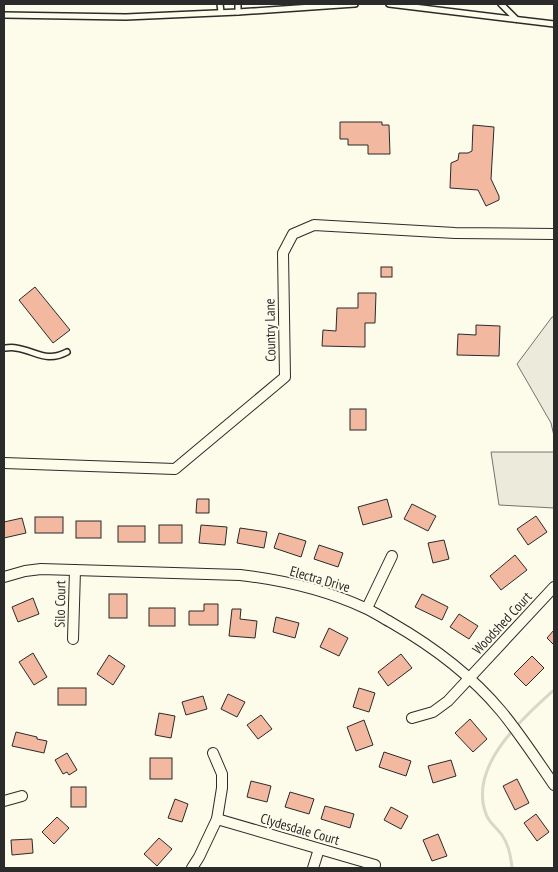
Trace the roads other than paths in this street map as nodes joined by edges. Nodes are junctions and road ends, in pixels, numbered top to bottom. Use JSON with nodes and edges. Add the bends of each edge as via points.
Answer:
{"nodes":[{"id":1,"x":220,"y":4,"type":"edge"},
{"id":2,"x":238,"y":4,"type":"edge"},
{"id":3,"x":355,"y":4,"type":"edge"},
{"id":4,"x":388,"y":4,"type":"edge"},
{"id":5,"x":501,"y":4,"type":"edge"},
{"id":6,"x":423,"y":6,"type":"edge"},
{"id":7,"x":221,"y":12,"type":"junction"},
{"id":8,"x":238,"y":12,"type":"junction"},
{"id":9,"x":4,"y":15,"type":"edge"},
{"id":10,"x":516,"y":19,"type":"junction"},
{"id":11,"x":554,"y":24,"type":"edge"},
{"id":12,"x":554,"y":234,"type":"edge"},
{"id":13,"x":4,"y":348,"type":"edge"},
{"id":14,"x":67,"y":352,"type":"dead end"},
{"id":15,"x":4,"y":462,"type":"edge"},
{"id":16,"x":392,"y":556,"type":"dead end"},
{"id":17,"x":74,"y":570,"type":"junction"},
{"id":18,"x":4,"y":577,"type":"edge"},
{"id":19,"x":554,"y":587,"type":"edge"},
{"id":20,"x":367,"y":608,"type":"junction"},
{"id":21,"x":73,"y":639,"type":"dead end"},
{"id":22,"x":470,"y":678,"type":"junction"},
{"id":23,"x":412,"y":718,"type":"dead end"},
{"id":24,"x":213,"y":752,"type":"dead end"},
{"id":25,"x":554,"y":785,"type":"edge"},
{"id":26,"x":22,"y":796,"type":"dead end"},
{"id":27,"x":4,"y":801,"type":"edge"},
{"id":28,"x":217,"y":818,"type":"junction"},
{"id":29,"x":319,"y":849,"type":"junction"},
{"id":30,"x":375,"y":865,"type":"dead end"},
{"id":31,"x":192,"y":868,"type":"edge"},
{"id":32,"x":313,"y":868,"type":"edge"}],
"edges":[{"from":1,"to":7,"type":"lane"},
{"from":2,"to":8,"type":"lane"},
{"from":3,"to":8,"type":"lane"},
{"from":4,"to":6,"type":"lane"},
{"from":5,"to":10,"type":"lane"},
{"from":6,"to":10,"type":"lane"},
{"from":7,"to":8,"type":"lane"},
{"from":7,"to":9,"type":"lane","via":[[126,17]]},
{"from":10,"to":11,"type":"lane"},
{"from":12,"to":15,"type":"street","name":"Country Lane","via":[[455,233],[314,225],[293,234],[283,253],[285,377],[175,469]]},
{"from":13,"to":14,"type":"lane","via":[[48,357]]},
{"from":16,"to":20,"type":"street"},
{"from":17,"to":18,"type":"street","name":"Electra Drive","via":[[41,569]]},
{"from":17,"to":20,"type":"street","name":"Electra Drive","via":[[240,575],[311,589]]},
{"from":17,"to":21,"type":"street","name":"Silo Court"},
{"from":19,"to":22,"type":"street","name":"Woodshed Court"},
{"from":20,"to":22,"type":"street","name":"Electra Drive","via":[[422,642]]},
{"from":22,"to":23,"type":"street","name":"Woodshed Court","via":[[433,712]]},
{"from":22,"to":25,"type":"street","name":"Electra Drive","via":[[500,710]]},
{"from":24,"to":28,"type":"street","via":[[222,774]]},
{"from":26,"to":27,"type":"street"},
{"from":28,"to":29,"type":"street","name":"Clydesdale Court"},
{"from":28,"to":31,"type":"street"},
{"from":29,"to":30,"type":"street","name":"Clydesdale Court"},
{"from":29,"to":32,"type":"street"}]}
